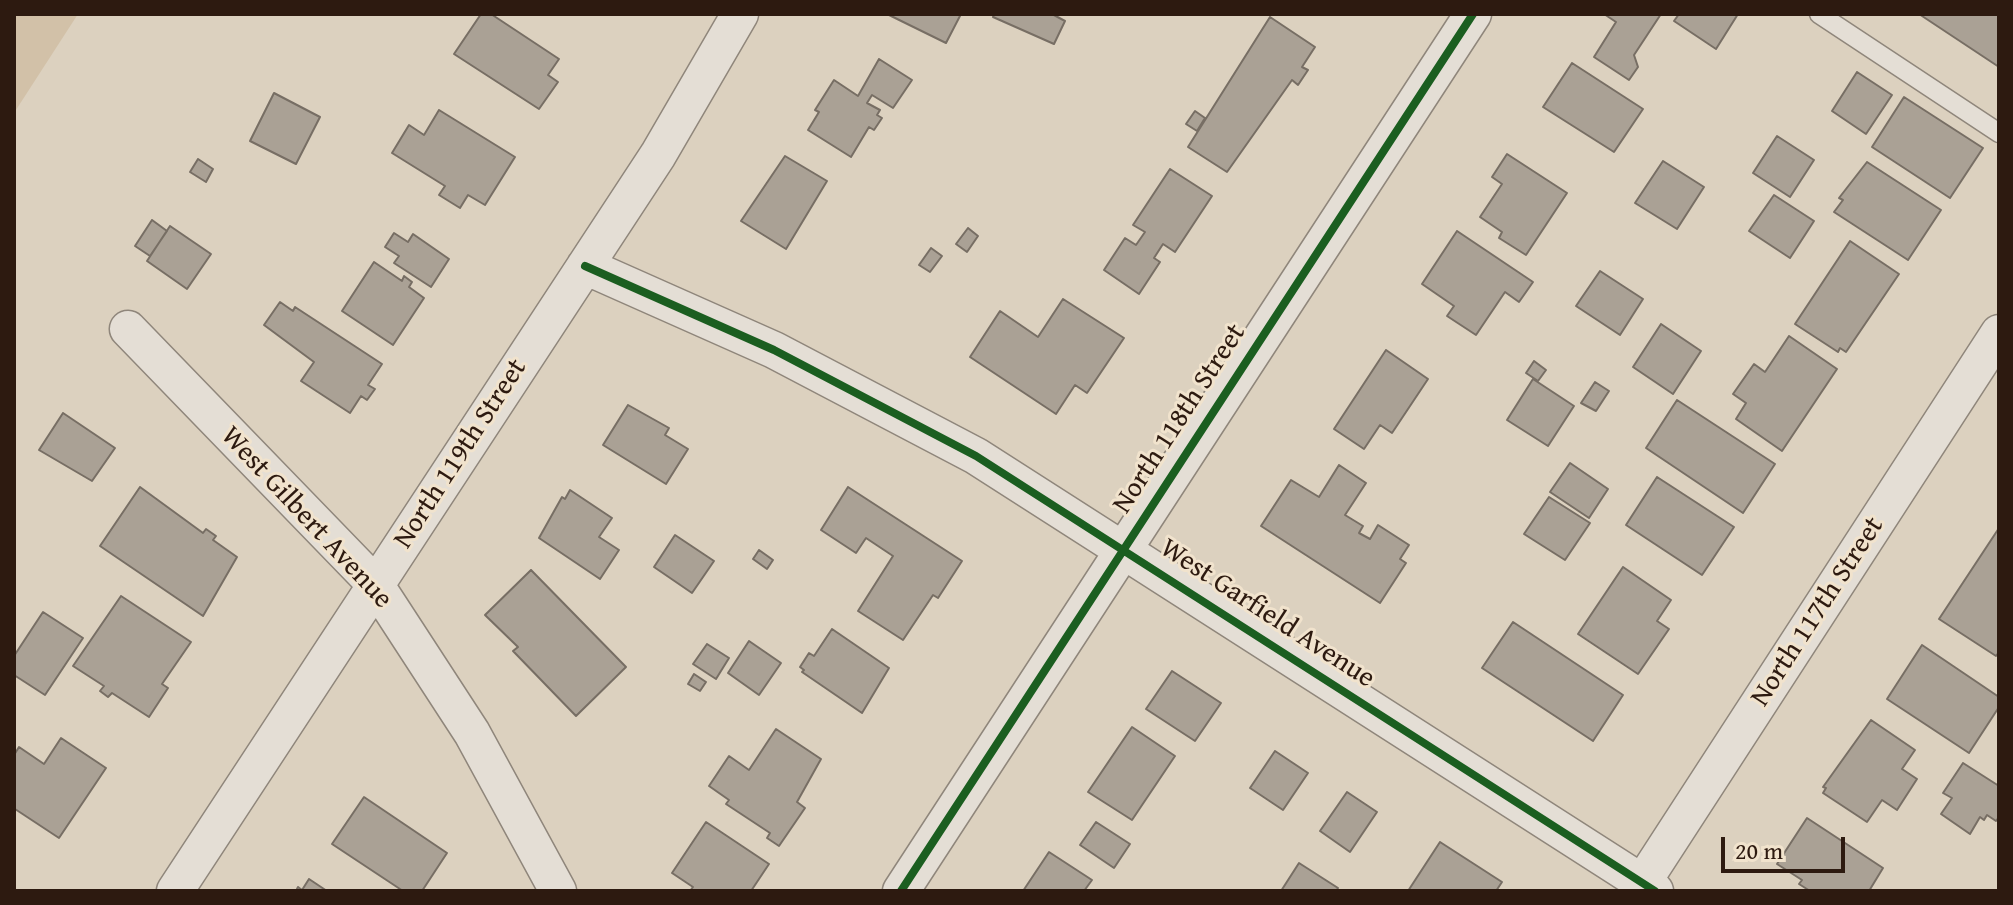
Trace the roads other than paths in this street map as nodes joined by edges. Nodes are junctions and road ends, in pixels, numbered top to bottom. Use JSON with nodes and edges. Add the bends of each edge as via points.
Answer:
{"nodes":[{"id":1,"x":740,"y":14,"type":"edge"},
{"id":2,"x":1473,"y":14,"type":"edge"},
{"id":3,"x":1819,"y":14,"type":"edge"},
{"id":4,"x":1999,"y":133,"type":"edge"},
{"id":5,"x":585,"y":266,"type":"junction"},
{"id":6,"x":128,"y":329,"type":"dead end"},
{"id":7,"x":1999,"y":333,"type":"edge"},
{"id":8,"x":1122,"y":547,"type":"junction"},
{"id":9,"x":375,"y":584,"type":"junction"},
{"id":10,"x":1645,"y":888,"type":"edge"},
{"id":11,"x":175,"y":891,"type":"edge"},
{"id":12,"x":558,"y":891,"type":"edge"},
{"id":13,"x":901,"y":891,"type":"edge"}],
"edges":[{"from":1,"to":5,"type":"street","name":"North 119th Street","via":[[658,155]]},
{"from":2,"to":8,"type":"street","name":"North 118th Street"},
{"from":3,"to":4,"type":"lane"},
{"from":5,"to":8,"type":"street","name":"West Garfield Avenue","via":[[866,396],[976,456]]},
{"from":5,"to":9,"type":"street","name":"North 119th Street"},
{"from":6,"to":9,"type":"street","name":"West Gilbert Avenue"},
{"from":7,"to":10,"type":"street","name":"North 117th Street"},
{"from":8,"to":10,"type":"street","name":"West Garfield Avenue"},
{"from":8,"to":13,"type":"street","name":"North 118th Street"},
{"from":9,"to":11,"type":"street","name":"North 119th Street"},
{"from":9,"to":12,"type":"street","name":"West Gilbert Avenue","via":[[472,733]]}]}
